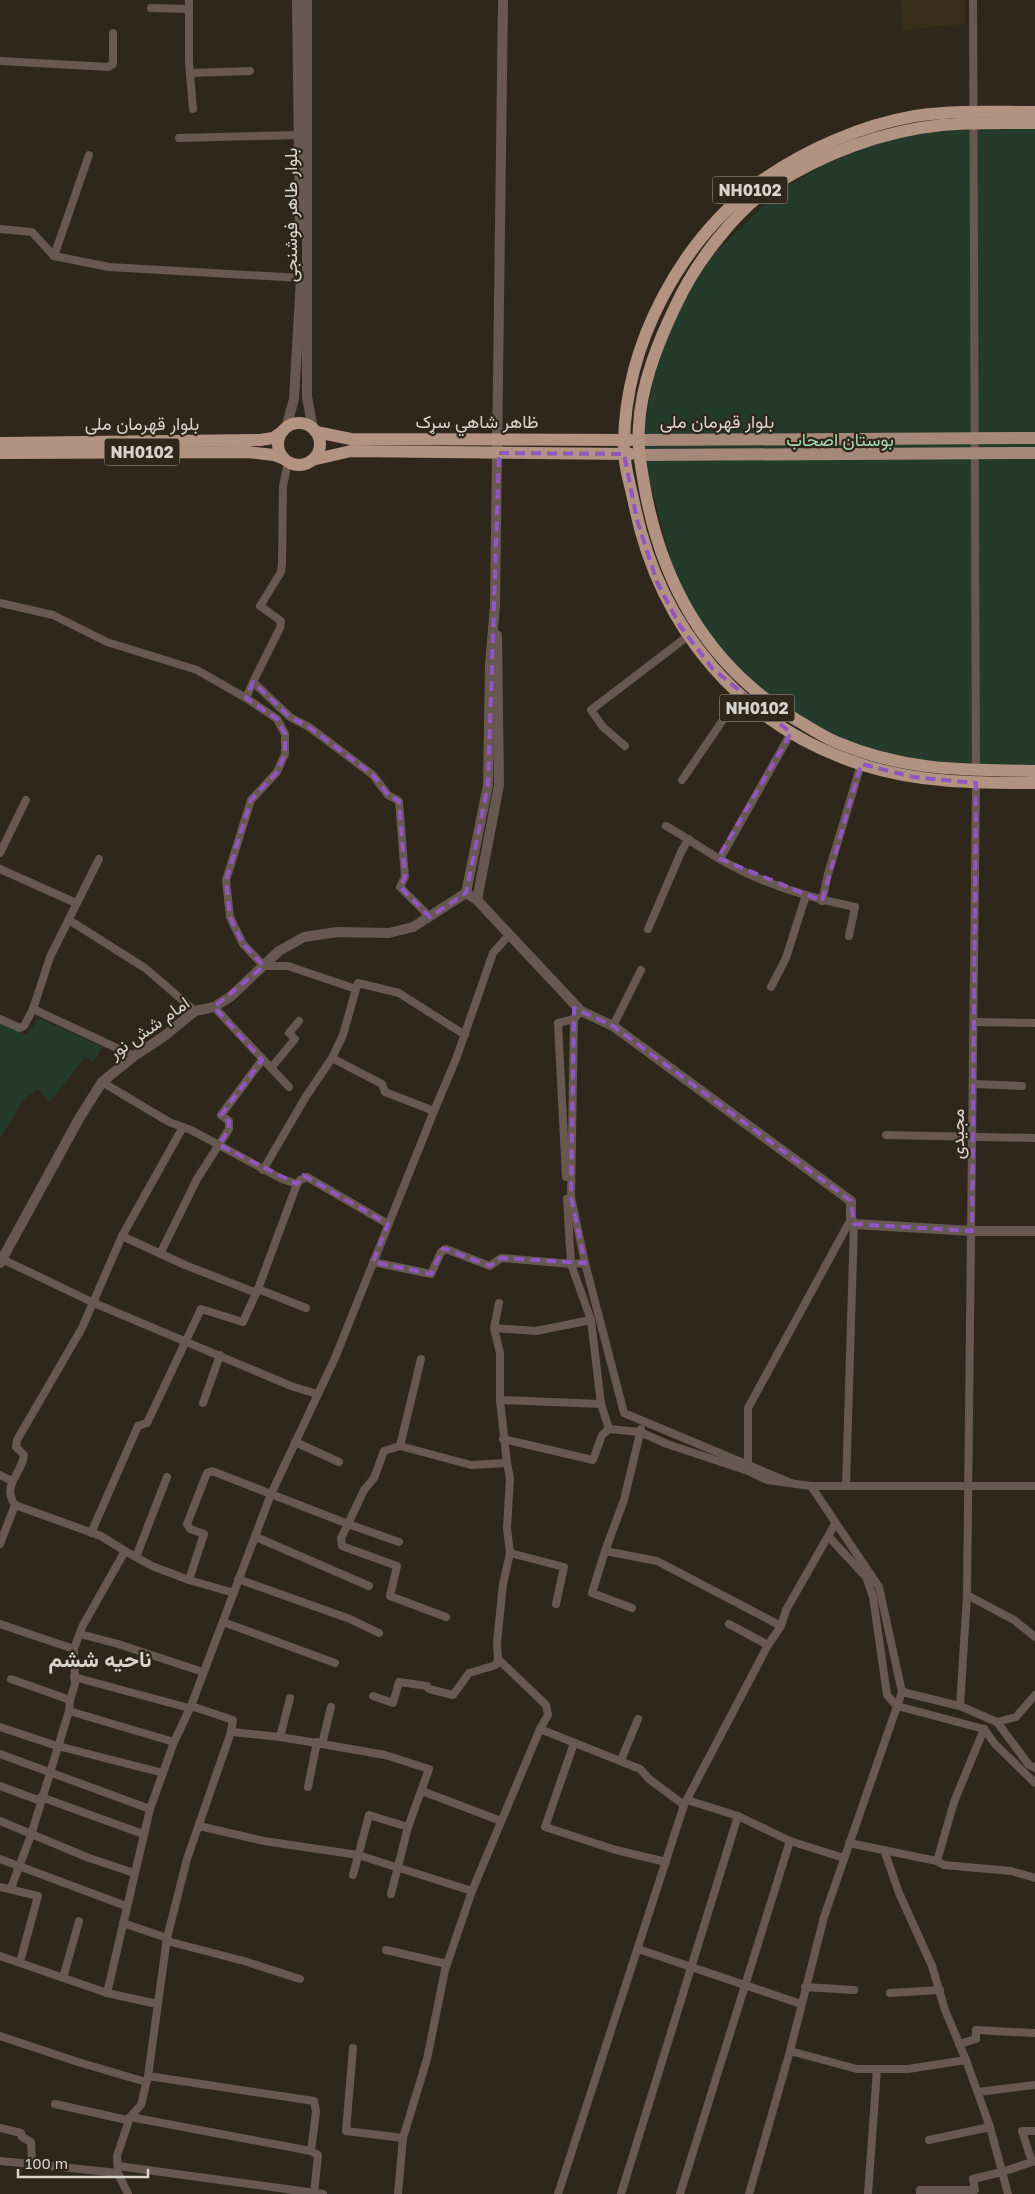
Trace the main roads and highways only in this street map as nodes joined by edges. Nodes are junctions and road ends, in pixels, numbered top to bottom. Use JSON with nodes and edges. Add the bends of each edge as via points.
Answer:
{"nodes":[{"id":1,"x":1035,"y":112,"type":"edge"},
{"id":2,"x":972,"y":118,"type":"junction"},
{"id":3,"x":1035,"y":123,"type":"edge"},
{"id":4,"x":284,"y":430,"type":"junction"},
{"id":5,"x":314,"y":431,"type":"junction"},
{"id":6,"x":1035,"y":438,"type":"edge"},
{"id":7,"x":624,"y":440,"type":"junction"},
{"id":8,"x":639,"y":440,"type":"junction"},
{"id":9,"x":0,"y":442,"type":"edge"},
{"id":10,"x":499,"y":446,"type":"junction"},
{"id":11,"x":0,"y":453,"type":"edge"},
{"id":12,"x":1035,"y":453,"type":"edge"},
{"id":13,"x":624,"y":454,"type":"junction"},
{"id":14,"x":639,"y":455,"type":"junction"},
{"id":15,"x":286,"y":460,"type":"junction"},
{"id":16,"x":312,"y":460,"type":"junction"},
{"id":17,"x":1035,"y":771,"type":"edge"},
{"id":18,"x":976,"y":776,"type":"junction"},
{"id":19,"x":1035,"y":783,"type":"edge"}],
"edges":[{"from":1,"to":2,"type":"highway","number":"NH0102"},
{"from":2,"to":3,"type":"highway","number":"NH0102"},
{"from":2,"to":7,"type":"highway","number":"NH0102","via":[[913,116],[858,131],[800,158],[763,180],[729,207],[682,265],[647,331],[630,389]]},
{"from":2,"to":8,"type":"highway","number":"NH0102","via":[[874,139],[819,160],[772,186],[738,217],[703,257],[684,286],[662,332],[641,406]]},
{"from":4,"to":5,"type":"highway","number":"NH0102","via":[[297,424]]},
{"from":4,"to":9,"type":"highway","name":"بلوار قهرمان ملی","number":"NH0102","via":[[274,438],[260,440]]},
{"from":4,"to":15,"type":"highway","via":[[278,446]]},
{"from":5,"to":10,"type":"highway","name":"ظاهر شاهي سړک","number":"NH0102","via":[[351,439]]},
{"from":5,"to":16,"type":"highway","via":[[319,450]]},
{"from":6,"to":8,"type":"main road","name":"بلوار قهرمان ملی"},
{"from":7,"to":8,"type":"highway","name":"ظاهر شاهي سړک","number":"NH0102"},
{"from":7,"to":10,"type":"highway","name":"ظاهر شاهي سړک","number":"NH0102"},
{"from":7,"to":13,"type":"highway","number":"NH0102"},
{"from":8,"to":14,"type":"highway","number":"NH0102"},
{"from":10,"to":13,"type":"highway","name":"ظاهر شاهي سړک","number":"NH0102"},
{"from":10,"to":16,"type":"highway","name":"ظاهر شاهي سړک","number":"NH0102","via":[[351,451]]},
{"from":11,"to":15,"type":"highway","name":"بلوار قهرمان ملی","number":"NH0102","via":[[248,452],[274,454]]},
{"from":12,"to":14,"type":"main road"},
{"from":13,"to":14,"type":"highway","number":"NH0102"},
{"from":13,"to":18,"type":"highway","number":"NH0102","via":[[637,520],[657,582],[688,636],[712,668],[740,694],[791,733],[861,764],[923,779]]},
{"from":14,"to":18,"type":"highway","number":"NH0102","via":[[651,517],[670,576],[694,621],[749,688],[773,706],[837,743],[892,762]]},
{"from":15,"to":16,"type":"highway","number":"NH0102","via":[[299,465]]},
{"from":17,"to":18,"type":"highway","number":"NH0102"},
{"from":18,"to":19,"type":"highway","number":"NH0102"}]}
